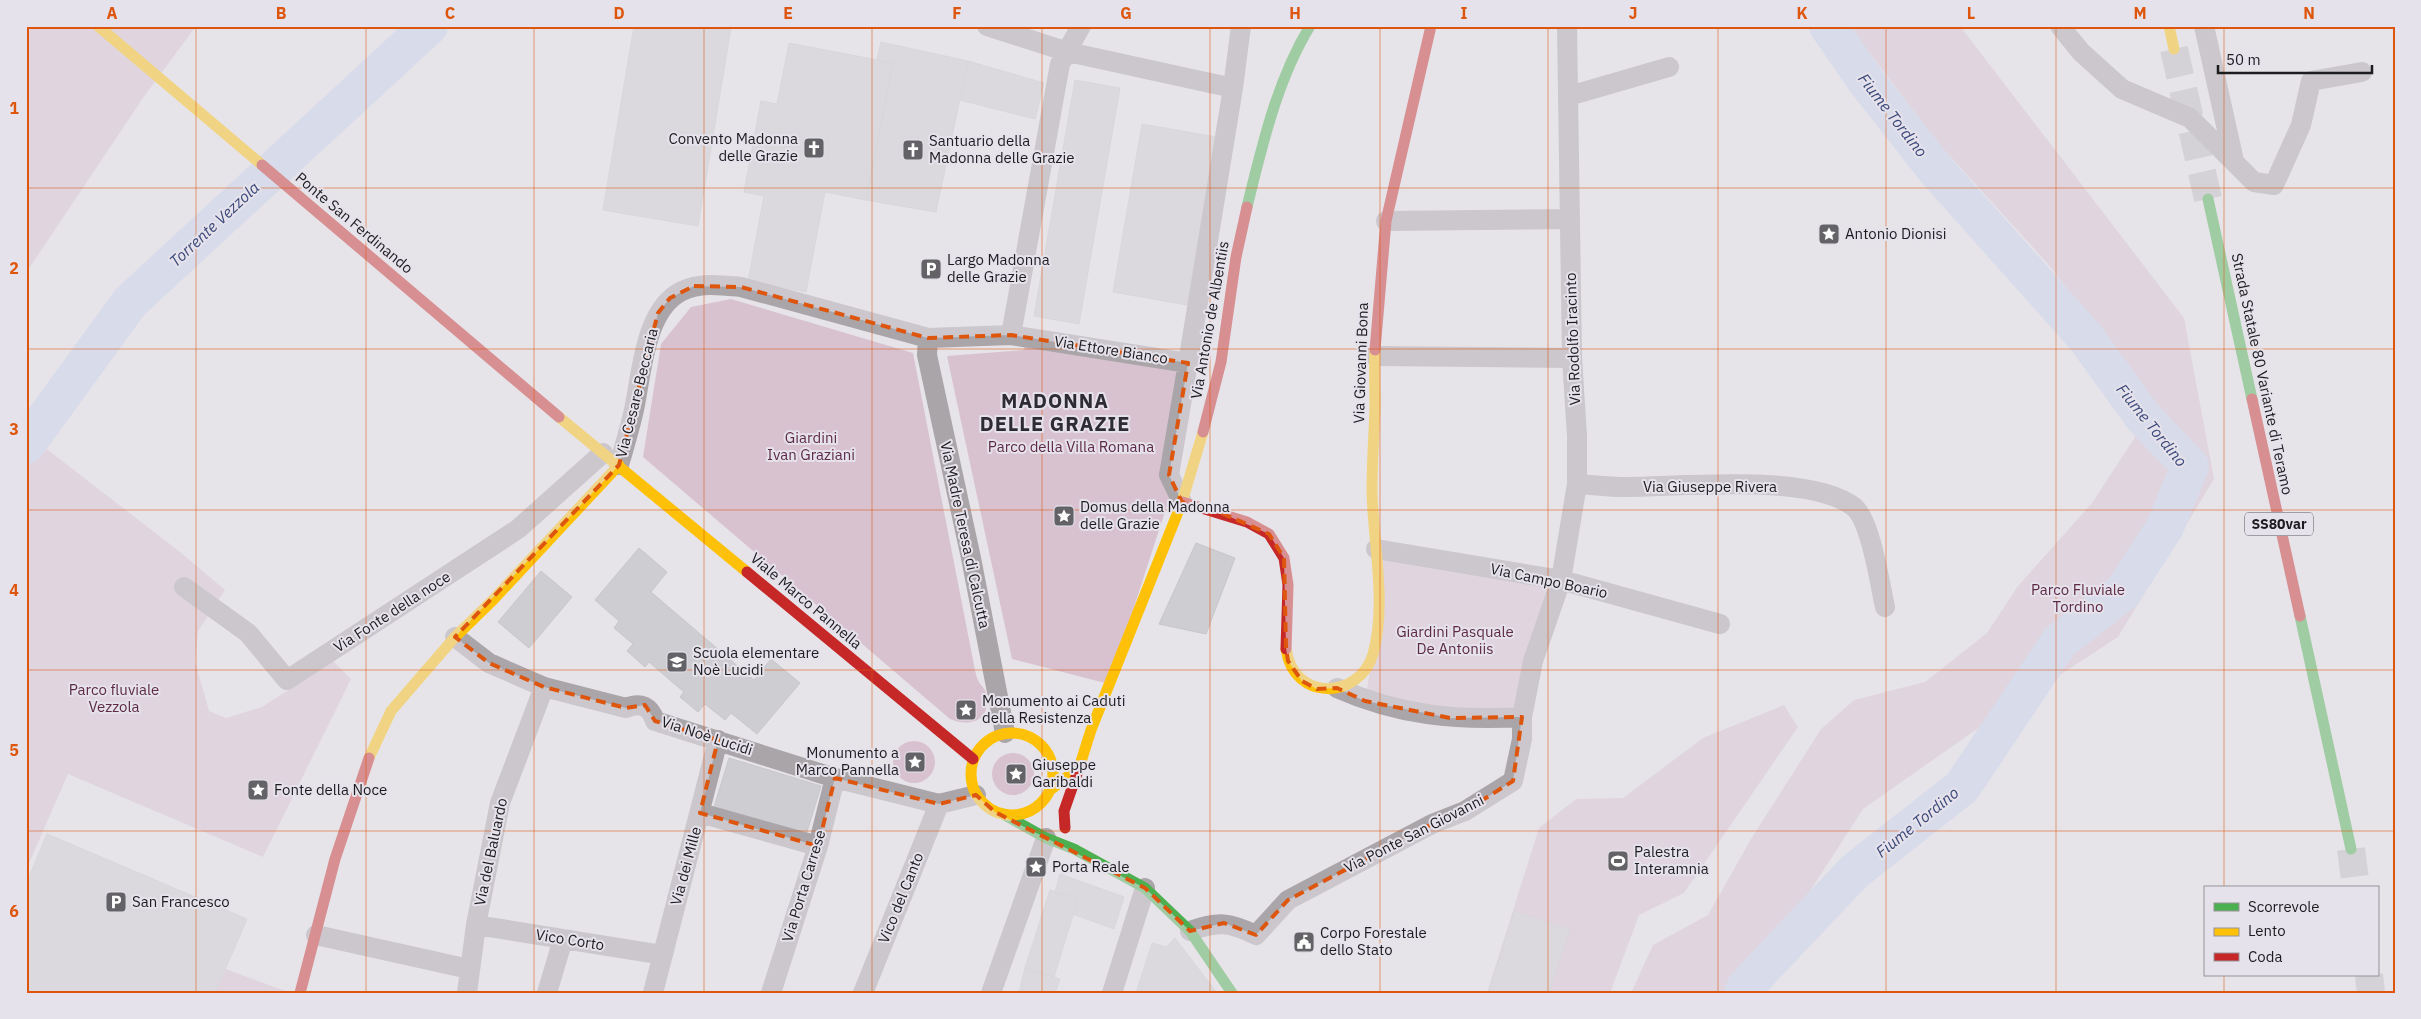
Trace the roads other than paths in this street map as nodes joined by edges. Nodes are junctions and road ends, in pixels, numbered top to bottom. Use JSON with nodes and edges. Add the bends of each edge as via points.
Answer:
{"nodes":[{"id":1,"x":98,"y":26,"type":"edge"},
{"id":2,"x":987,"y":26,"type":"edge"},
{"id":3,"x":1081,"y":26,"type":"edge"},
{"id":4,"x":1240,"y":26,"type":"edge"},
{"id":5,"x":1310,"y":26,"type":"edge"},
{"id":6,"x":1431,"y":26,"type":"edge"},
{"id":7,"x":1567,"y":26,"type":"edge"},
{"id":8,"x":2060,"y":26,"type":"edge"},
{"id":9,"x":2169,"y":26,"type":"edge"},
{"id":10,"x":2204,"y":26,"type":"edge"},
{"id":11,"x":2174,"y":48,"type":"tunnel mouth"},
{"id":12,"x":1068,"y":52,"type":"junction"},
{"id":13,"x":1669,"y":67,"type":"dead end"},
{"id":14,"x":2362,"y":72,"type":"dead end"},
{"id":15,"x":1233,"y":88,"type":"junction"},
{"id":16,"x":1569,"y":96,"type":"junction"},
{"id":17,"x":2235,"y":163,"type":"junction"},
{"id":18,"x":2208,"y":199,"type":"tunnel mouth"},
{"id":19,"x":1570,"y":219,"type":"junction"},
{"id":20,"x":1386,"y":221,"type":"junction"},
{"id":21,"x":1011,"y":335,"type":"junction"},
{"id":22,"x":928,"y":338,"type":"junction"},
{"id":23,"x":1375,"y":356,"type":"junction"},
{"id":24,"x":1572,"y":358,"type":"junction"},
{"id":25,"x":1188,"y":363,"type":"junction"},
{"id":26,"x":597,"y":448,"type":"junction"},
{"id":27,"x":619,"y":466,"type":"junction"},
{"id":28,"x":1577,"y":484,"type":"junction"},
{"id":29,"x":1182,"y":502,"type":"junction"},
{"id":30,"x":1376,"y":549,"type":"junction"},
{"id":31,"x":1561,"y":580,"type":"junction"},
{"id":32,"x":184,"y":587,"type":"dead end"},
{"id":33,"x":1885,"y":607,"type":"dead end"},
{"id":34,"x":1720,"y":624,"type":"dead end"},
{"id":35,"x":455,"y":636,"type":"junction"},
{"id":36,"x":544,"y":687,"type":"junction"},
{"id":37,"x":1337,"y":688,"type":"junction"},
{"id":38,"x":1522,"y":717,"type":"junction"},
{"id":39,"x":1091,"y":730,"type":"junction"},
{"id":40,"x":1005,"y":733,"type":"junction"},
{"id":41,"x":718,"y":740,"type":"junction"},
{"id":42,"x":1075,"y":742,"type":"dead end"},
{"id":43,"x":1043,"y":747,"type":"junction"},
{"id":44,"x":1058,"y":747,"type":"dead end"},
{"id":45,"x":973,"y":759,"type":"junction"},
{"id":46,"x":1079,"y":768,"type":"junction"},
{"id":47,"x":835,"y":778,"type":"junction"},
{"id":48,"x":1050,"y":790,"type":"junction"},
{"id":49,"x":976,"y":795,"type":"junction"},
{"id":50,"x":939,"y":804,"type":"junction"},
{"id":51,"x":1048,"y":808,"type":"junction"},
{"id":52,"x":700,"y":813,"type":"junction"},
{"id":53,"x":1003,"y":814,"type":"junction"},
{"id":54,"x":1065,"y":828,"type":"junction"},
{"id":55,"x":1046,"y":838,"type":"junction"},
{"id":56,"x":818,"y":846,"type":"junction"},
{"id":57,"x":1074,"y":848,"type":"junction"},
{"id":58,"x":2350,"y":849,"type":"tunnel mouth"},
{"id":59,"x":1145,"y":888,"type":"junction"},
{"id":60,"x":476,"y":925,"type":"junction"},
{"id":61,"x":1190,"y":931,"type":"junction"},
{"id":62,"x":316,"y":935,"type":"junction"},
{"id":63,"x":563,"y":939,"type":"junction"},
{"id":64,"x":663,"y":956,"type":"junction"},
{"id":65,"x":469,"y":969,"type":"junction"},
{"id":66,"x":300,"y":993,"type":"edge"},
{"id":67,"x":467,"y":993,"type":"edge"},
{"id":68,"x":547,"y":993,"type":"edge"},
{"id":69,"x":653,"y":993,"type":"edge"},
{"id":70,"x":771,"y":993,"type":"edge"},
{"id":71,"x":863,"y":993,"type":"edge"},
{"id":72,"x":991,"y":993,"type":"edge"},
{"id":73,"x":1112,"y":993,"type":"edge"},
{"id":74,"x":1232,"y":993,"type":"edge"}],
"edges":[{"from":1,"to":26,"type":"main road","name":"Ponte San Ferdinando"},
{"from":2,"to":12,"type":"street"},
{"from":3,"to":12,"type":"street"},
{"from":4,"to":15,"type":"street","name":"Via Ettore Bianco"},
{"from":5,"to":29,"type":"main road","name":"Via Antonio de Albentiis","via":[[1299,44],[1264,135],[1236,257],[1221,362],[1200,448]]},
{"from":6,"to":20,"type":"main road","name":"Via Giovanni Bona"},
{"from":7,"to":16,"type":"street","name":"Via Rodolfo Iracinto"},
{"from":8,"to":17,"type":"street","via":[[2081,52],[2122,88],[2190,118]]},
{"from":9,"to":11,"type":"main road"},
{"from":10,"to":17,"type":"street"},
{"from":12,"to":15,"type":"street"},
{"from":12,"to":21,"type":"street","via":[[1060,64]]},
{"from":13,"to":16,"type":"street"},
{"from":14,"to":17,"type":"street","via":[[2311,81],[2301,125],[2274,185],[2254,182]]},
{"from":15,"to":25,"type":"street","name":"Via Ettore Bianco"},
{"from":16,"to":19,"type":"street","name":"Via Rodolfo Iracinto"},
{"from":18,"to":58,"type":"main road","name":"Strada Statale 80 Variante di Teramo","number":"SS80var"},
{"from":19,"to":20,"type":"street"},
{"from":19,"to":24,"type":"street","name":"Via Rodolfo Iracinto"},
{"from":20,"to":23,"type":"main road","name":"Via Giovanni Bona"},
{"from":21,"to":22,"type":"street","name":"Via Ettore Bianco"},
{"from":21,"to":25,"type":"street","name":"Via Ettore Bianco"},
{"from":22,"to":27,"type":"street","name":"Via Cesare Beccaria","via":[[741,287],[694,286],[670,298],[660,309],[650,335]]},
{"from":22,"to":40,"type":"street","name":"Via Madre Teresa di Calcutta","via":[[927,354]]},
{"from":23,"to":24,"type":"street"},
{"from":23,"to":30,"type":"main road","name":"Via Giovanni Bona","via":[[1372,491]]},
{"from":24,"to":28,"type":"street","name":"Via Rodolfo Iracinto","via":[[1578,436]]},
{"from":25,"to":29,"type":"street","via":[[1169,476]]},
{"from":26,"to":27,"type":"main road","name":"Ponte San Ferdinando"},
{"from":26,"to":32,"type":"street","name":"Via Fonte della noce","via":[[518,530],[287,680],[248,632]]},
{"from":27,"to":35,"type":"main road"},
{"from":27,"to":45,"type":"main road","name":"Viale Marco Pannella"},
{"from":28,"to":31,"type":"street","name":"Via Rodolfo Iracinto"},
{"from":28,"to":33,"type":"street","name":"Via Giuseppe Rivera","via":[[1625,487],[1771,484],[1825,494],[1854,508],[1870,536]]},
{"from":29,"to":37,"type":"main road","via":[[1247,522],[1269,534],[1284,558],[1286,568],[1288,661],[1302,681],[1317,689]]},
{"from":29,"to":39,"type":"main road","name":"Via Antonio de Albentiis"},
{"from":30,"to":31,"type":"street","name":"Via Campo Boario"},
{"from":30,"to":37,"type":"main road","name":"Via Giovanni Bona","via":[[1379,606],[1373,655],[1360,677]]},
{"from":31,"to":34,"type":"street","name":"Via Campo Boario"},
{"from":31,"to":38,"type":"street","name":"Via Ponte San Giovanni","via":[[1533,662]]},
{"from":35,"to":36,"type":"street","name":"Via Noè Lucidi","via":[[489,663]]},
{"from":35,"to":62,"type":"main road","via":[[391,711],[368,760],[335,860]]},
{"from":36,"to":41,"type":"street","name":"Via Noè Lucidi","via":[[626,708],[647,700],[656,721]]},
{"from":36,"to":60,"type":"street","name":"Via del Baluardo","via":[[500,803]]},
{"from":37,"to":38,"type":"street","via":[[1365,700],[1450,718]]},
{"from":38,"to":61,"type":"street","name":"Via Ponte San Giovanni","via":[[1522,739],[1513,781],[1465,811],[1432,824],[1288,900],[1256,935],[1224,923]]},
{"from":39,"to":42,"type":"main road"},
{"from":39,"to":46,"type":"main road","name":"Via Antonio de Albentiis"},
{"from":40,"to":43,"type":"main road","via":[[1023,734]]},
{"from":40,"to":45,"type":"main road","via":[[985,742]]},
{"from":41,"to":47,"type":"street","name":"Via Noè Lucidi"},
{"from":41,"to":52,"type":"street","name":"Via dei Mille"},
{"from":43,"to":44,"type":"main road"},
{"from":43,"to":48,"type":"main road","via":[[1052,763]]},
{"from":45,"to":49,"type":"main road","via":[[970,777]]},
{"from":46,"to":48,"type":"main road"},
{"from":46,"to":54,"type":"main road","name":"Via Antonio de Albentiis","via":[[1064,811]]},
{"from":47,"to":50,"type":"street","name":"Via Noè Lucidi"},
{"from":47,"to":56,"type":"street","name":"Via Porta Carrese"},
{"from":48,"to":51,"type":"main road"},
{"from":49,"to":50,"type":"street","name":"Via Noè Lucidi"},
{"from":49,"to":53,"type":"main road","via":[[988,807]]},
{"from":50,"to":71,"type":"street","name":"Vico del Canto"},
{"from":51,"to":53,"type":"main road"},
{"from":51,"to":54,"type":"main road"},
{"from":52,"to":56,"type":"street"},
{"from":52,"to":64,"type":"street","name":"Via dei Mille"},
{"from":53,"to":55,"type":"main road"},
{"from":54,"to":57,"type":"main road"},
{"from":55,"to":57,"type":"main road"},
{"from":55,"to":72,"type":"street"},
{"from":56,"to":70,"type":"street","name":"Via Porta Carrese"},
{"from":57,"to":59,"type":"main road"},
{"from":59,"to":61,"type":"main road"},
{"from":59,"to":73,"type":"street"},
{"from":60,"to":63,"type":"street","name":"Vico Corto"},
{"from":60,"to":65,"type":"street","name":"Via del Baluardo"},
{"from":61,"to":74,"type":"main road"},
{"from":62,"to":65,"type":"street"},
{"from":62,"to":66,"type":"main road"},
{"from":63,"to":64,"type":"street","name":"Vico Corto"},
{"from":63,"to":68,"type":"street"},
{"from":64,"to":69,"type":"street","name":"Via dei Mille"},
{"from":65,"to":67,"type":"street","name":"Via del Baluardo"}]}
